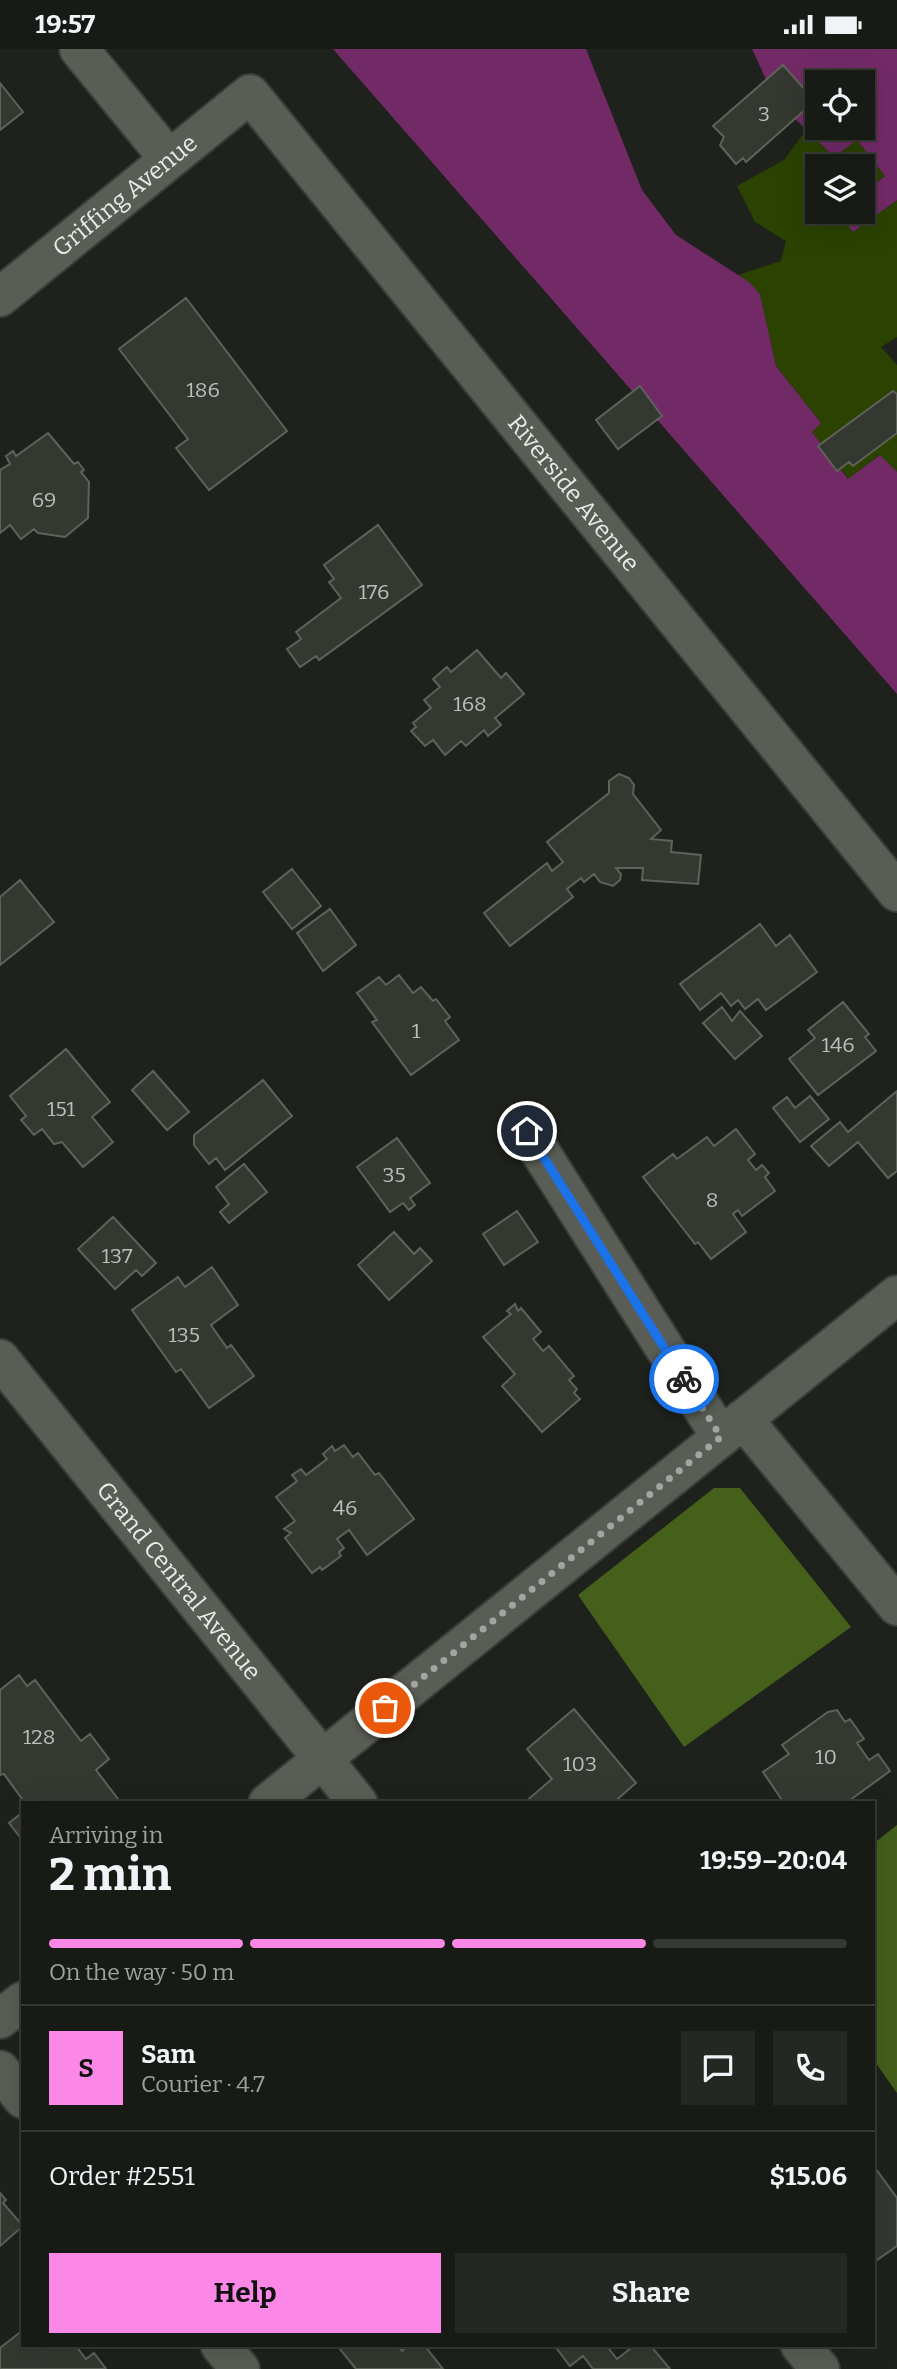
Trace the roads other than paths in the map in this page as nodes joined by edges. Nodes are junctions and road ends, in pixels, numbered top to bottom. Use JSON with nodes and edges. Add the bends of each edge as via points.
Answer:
{"nodes":[{"id":1,"x":79,"y":49,"type":"edge"},
{"id":2,"x":250,"y":94,"type":"joint"},
{"id":3,"x":169,"y":159,"type":"junction"},
{"id":4,"x":0,"y":297,"type":"edge"},
{"id":5,"x":897,"y":892,"type":"edge"},
{"id":6,"x":527,"y":1131,"type":"dead end"},
{"id":7,"x":897,"y":1295,"type":"edge"},
{"id":8,"x":0,"y":1359,"type":"edge"},
{"id":9,"x":732,"y":1428,"type":"junction"},
{"id":10,"x":897,"y":1606,"type":"edge"},
{"id":11,"x":322,"y":1759,"type":"junction"},
{"id":12,"x":270,"y":1801,"type":"edge"},
{"id":13,"x":356,"y":1801,"type":"edge"},
{"id":14,"x":21,"y":2003,"type":"edge"},
{"id":15,"x":0,"y":2019,"type":"edge"},
{"id":16,"x":0,"y":2070,"type":"edge"},
{"id":17,"x":21,"y":2096,"type":"edge"},
{"id":18,"x":222,"y":2347,"type":"edge"},
{"id":19,"x":802,"y":2347,"type":"edge"},
{"id":20,"x":240,"y":2369,"type":"edge"},
{"id":21,"x":820,"y":2369,"type":"edge"}],
"edges":[{"from":1,"to":3,"type":"street"},
{"from":2,"to":3,"type":"street","name":"Griffing Avenue"},
{"from":2,"to":5,"type":"street","name":"Riverside Avenue"},
{"from":3,"to":4,"type":"street","name":"Griffing Avenue"},
{"from":6,"to":9,"type":"street"},
{"from":7,"to":9,"type":"street"},
{"from":8,"to":11,"type":"street","name":"Grand Central Avenue"},
{"from":9,"to":10,"type":"street"},
{"from":9,"to":11,"type":"street"},
{"from":11,"to":12,"type":"street"},
{"from":11,"to":13,"type":"street","name":"Grand Central Avenue"},
{"from":14,"to":15,"type":"street"},
{"from":16,"to":17,"type":"street"},
{"from":18,"to":20,"type":"street"},
{"from":19,"to":21,"type":"street"}]}
